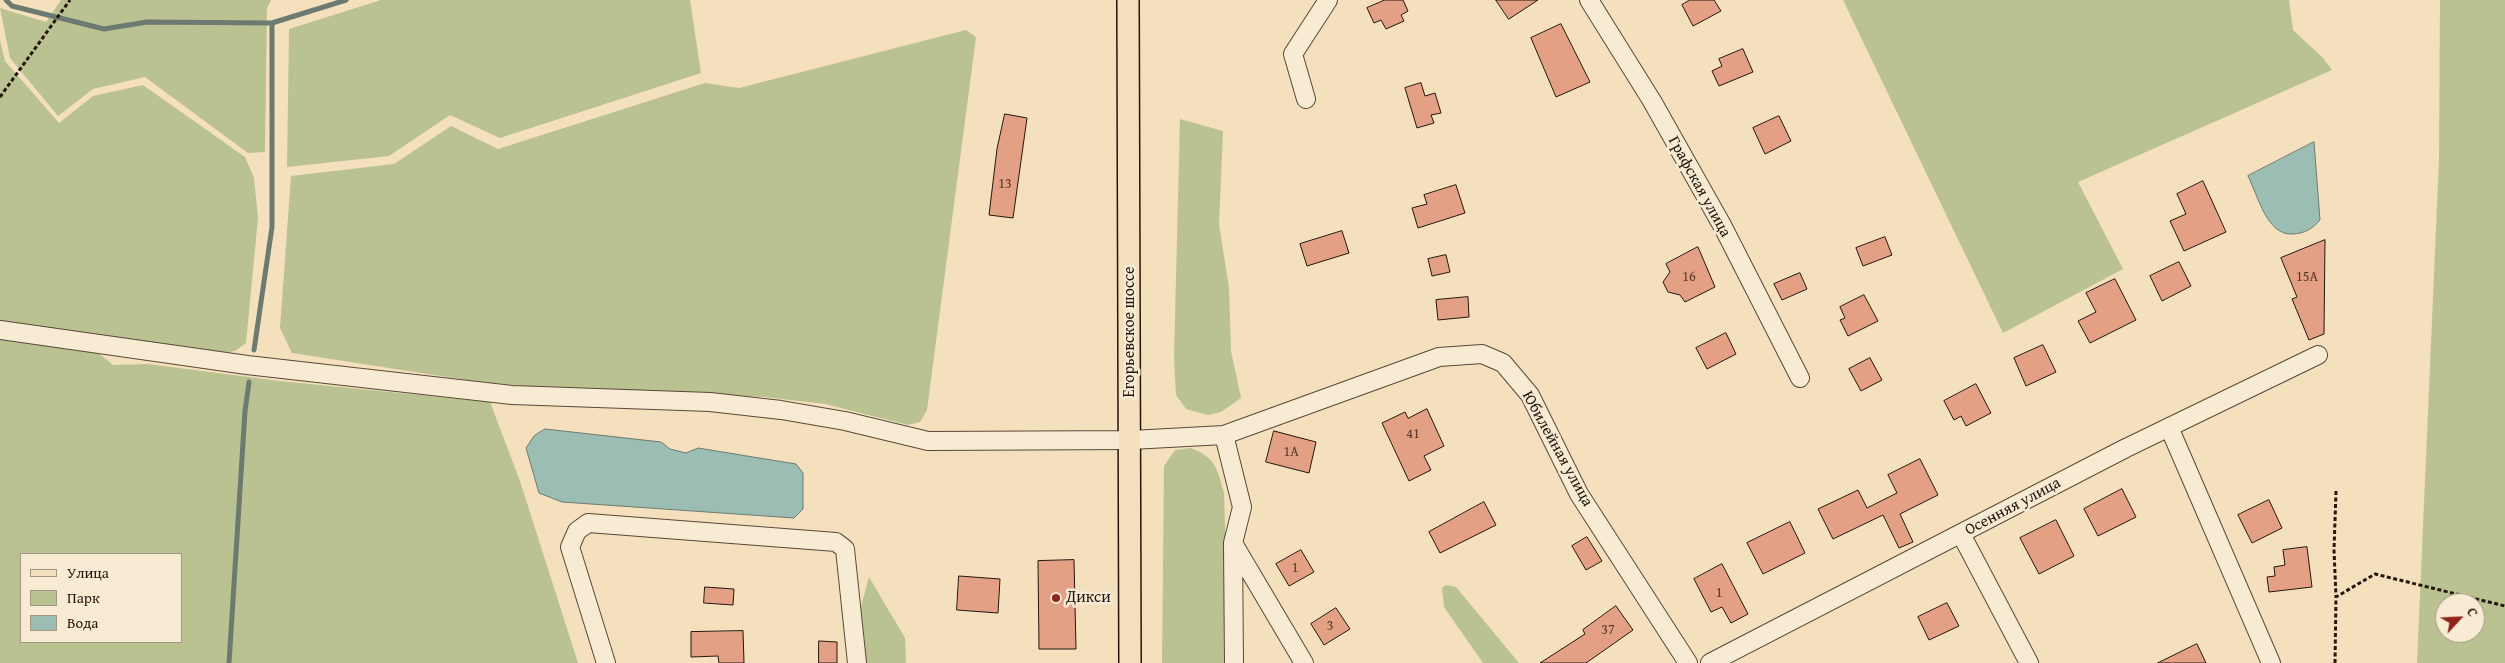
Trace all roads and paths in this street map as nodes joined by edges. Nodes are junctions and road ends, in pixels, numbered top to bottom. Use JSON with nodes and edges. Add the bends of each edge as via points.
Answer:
{"nodes":[{"id":1,"x":68,"y":0,"type":"edge"},
{"id":2,"x":1128,"y":0,"type":"edge"},
{"id":3,"x":1328,"y":0,"type":"edge"},
{"id":4,"x":1589,"y":0,"type":"edge"},
{"id":5,"x":0,"y":97,"type":"edge"},
{"id":6,"x":1306,"y":99,"type":"dead end"},
{"id":7,"x":0,"y":330,"type":"edge"},
{"id":8,"x":2318,"y":355,"type":"dead end"},
{"id":9,"x":1800,"y":378,"type":"dead end"},
{"id":10,"x":2169,"y":427,"type":"junction"},
{"id":11,"x":1224,"y":435,"type":"junction"},
{"id":12,"x":1131,"y":440,"type":"junction"},
{"id":13,"x":2336,"y":491,"type":"dead end"},
{"id":14,"x":1961,"y":534,"type":"junction"},
{"id":15,"x":1233,"y":543,"type":"junction"},
{"id":16,"x":2336,"y":597,"type":"junction"},
{"id":17,"x":2505,"y":606,"type":"edge"},
{"id":18,"x":606,"y":663,"type":"edge"},
{"id":19,"x":857,"y":663,"type":"edge"},
{"id":20,"x":1130,"y":663,"type":"edge"},
{"id":21,"x":1234,"y":663,"type":"edge"},
{"id":22,"x":1304,"y":663,"type":"edge"},
{"id":23,"x":1688,"y":663,"type":"edge"},
{"id":24,"x":1710,"y":663,"type":"edge"},
{"id":25,"x":2029,"y":663,"type":"edge"},
{"id":26,"x":2271,"y":663,"type":"edge"},
{"id":27,"x":2336,"y":663,"type":"edge"}],
"edges":[{"from":1,"to":5,"type":"path"},
{"from":2,"to":12,"type":"main road","name":"Егорьевское шоссе"},
{"from":3,"to":6,"type":"street","via":[[1294,54]]},
{"from":4,"to":9,"type":"street","name":"Графская улица","via":[[1652,101],[1723,227]]},
{"from":7,"to":12,"type":"street","name":"Юбилейная улица","via":[[247,366],[512,395],[710,402],[781,410],[928,441]]},
{"from":8,"to":10,"type":"street","name":"Осенняя улица"},
{"from":10,"to":14,"type":"street","name":"Осенняя улица"},
{"from":10,"to":26,"type":"street"},
{"from":11,"to":12,"type":"street","name":"Юбилейная улица"},
{"from":11,"to":15,"type":"street","via":[[1242,507]]},
{"from":11,"to":23,"type":"street","name":"Юбилейная улица","via":[[1439,357],[1482,354],[1503,362],[1530,395],[1580,494]]},
{"from":12,"to":20,"type":"main road","name":"Егорьевское шоссе"},
{"from":13,"to":16,"type":"path"},
{"from":14,"to":24,"type":"street","name":"Осенняя улица"},
{"from":14,"to":25,"type":"street"},
{"from":15,"to":21,"type":"street"},
{"from":15,"to":22,"type":"street"},
{"from":16,"to":17,"type":"path","via":[[2375,574]]},
{"from":16,"to":27,"type":"path"},
{"from":18,"to":19,"type":"street","via":[[570,547],[577,531],[588,523],[836,542],[845,549]]}]}
